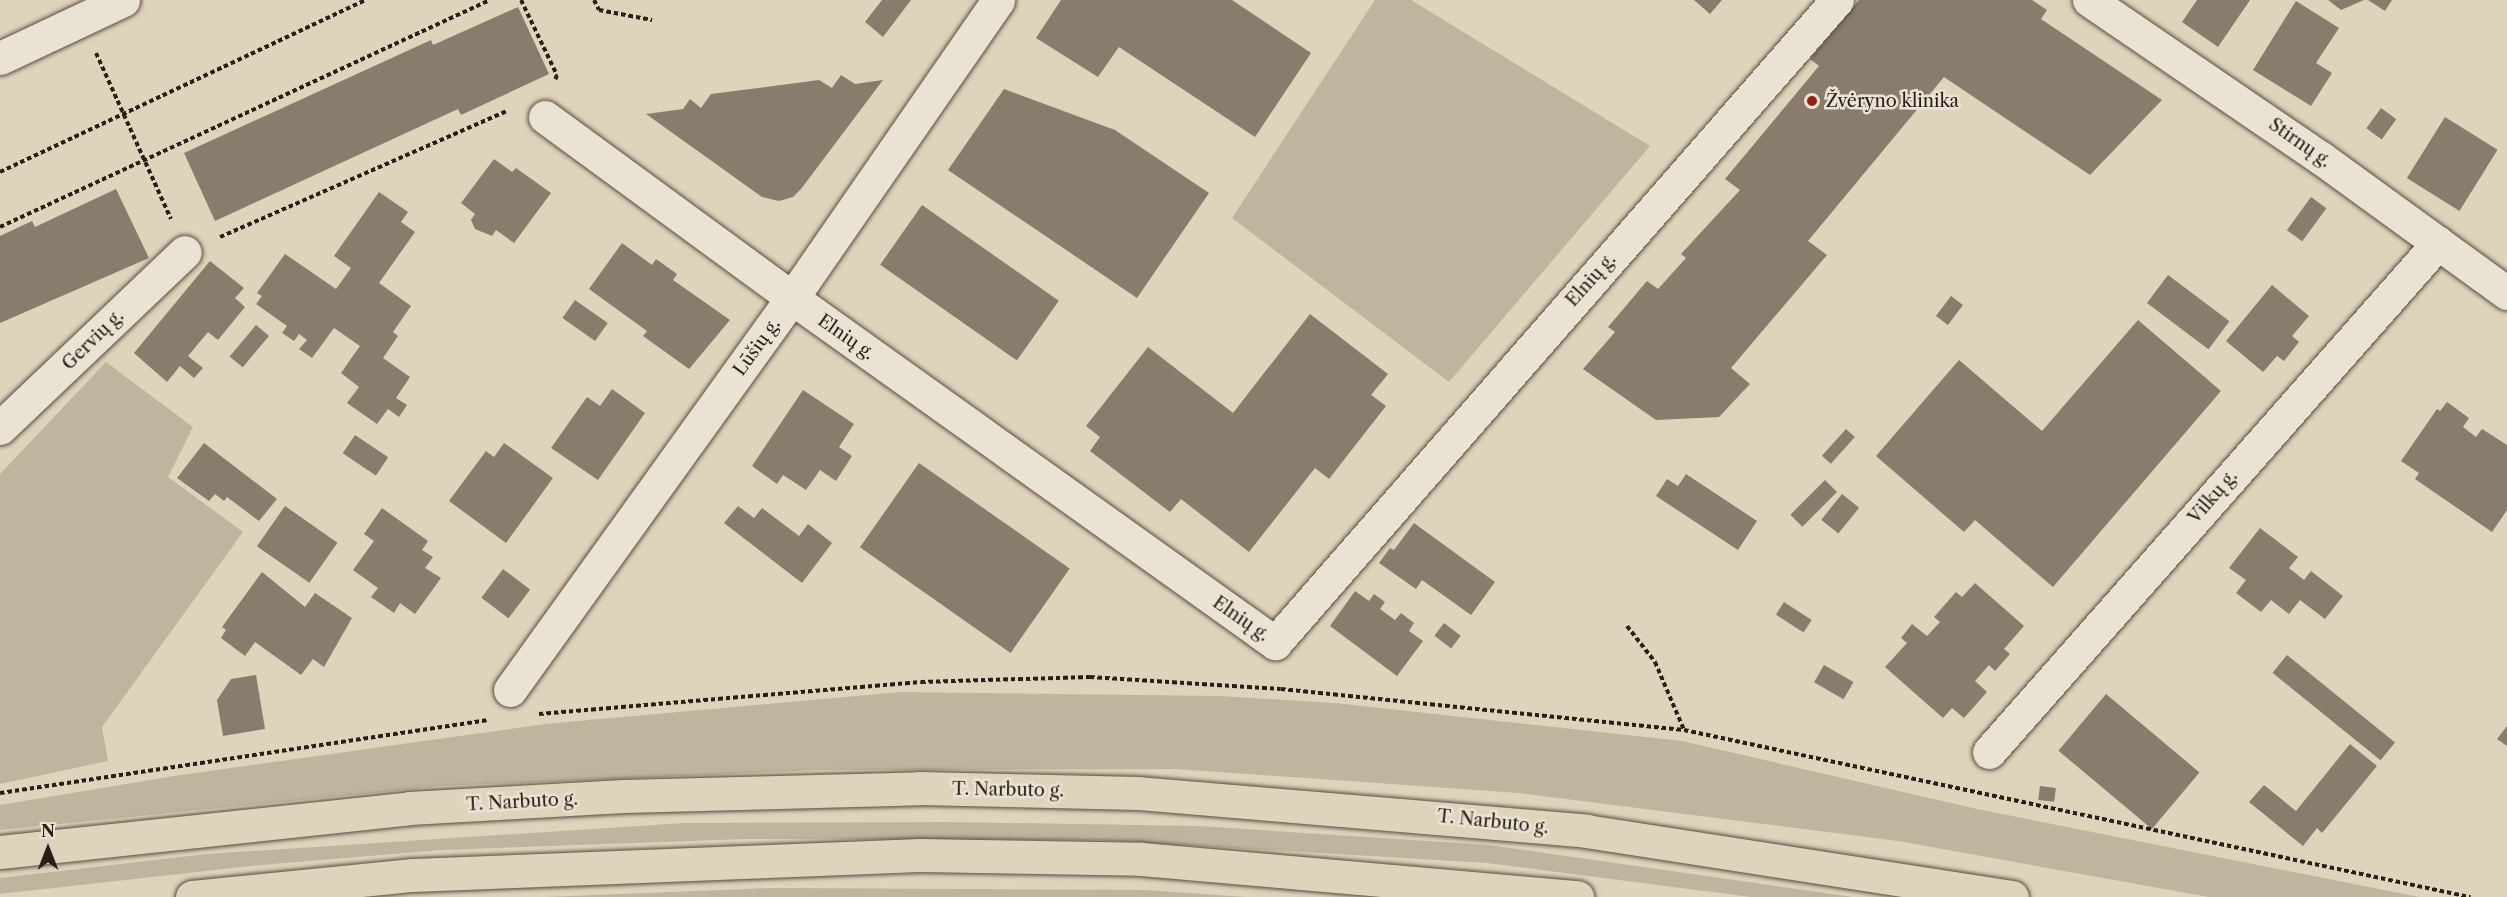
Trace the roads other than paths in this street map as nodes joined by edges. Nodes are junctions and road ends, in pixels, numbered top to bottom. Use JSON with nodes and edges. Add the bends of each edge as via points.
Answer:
{"nodes":[{"id":1,"x":123,"y":0,"type":"edge"},
{"id":2,"x":998,"y":0,"type":"edge"},
{"id":3,"x":1837,"y":0,"type":"edge"},
{"id":4,"x":2089,"y":0,"type":"edge"},
{"id":5,"x":0,"y":58,"type":"edge"},
{"id":6,"x":545,"y":117,"type":"road end"},
{"id":7,"x":2438,"y":243,"type":"junction"},
{"id":8,"x":185,"y":252,"type":"road end"},
{"id":9,"x":2507,"y":293,"type":"edge"},
{"id":10,"x":792,"y":298,"type":"junction"},
{"id":11,"x":0,"y":429,"type":"edge"},
{"id":12,"x":510,"y":690,"type":"dead end"},
{"id":13,"x":1989,"y":752,"type":"dead end"},
{"id":14,"x":0,"y":852,"type":"edge"},
{"id":15,"x":192,"y":897,"type":"edge"},
{"id":16,"x":1577,"y":897,"type":"edge"},
{"id":17,"x":2012,"y":897,"type":"edge"}],
"edges":[{"from":1,"to":5,"type":"street"},
{"from":2,"to":10,"type":"street","name":"Lūšių g."},
{"from":3,"to":10,"type":"street","name":"Elnių g.","via":[[1275,643]]},
{"from":4,"to":7,"type":"street","name":"Stirnų g.","via":[[2218,86]]},
{"from":6,"to":10,"type":"street","name":"Elnių g."},
{"from":7,"to":9,"type":"street","name":"Stirnų g."},
{"from":7,"to":13,"type":"street","name":"Vilkų g."},
{"from":8,"to":11,"type":"street","name":"Gervių g."},
{"from":10,"to":12,"type":"street","name":"Lūšių g."},
{"from":14,"to":17,"type":"main road","name":"T. Narbuto g.","via":[[409,808],[612,797],[920,788],[1127,792],[1357,808],[1586,831]]},
{"from":15,"to":16,"type":"main road","via":[[413,874],[920,855],[1141,859]]}]}
